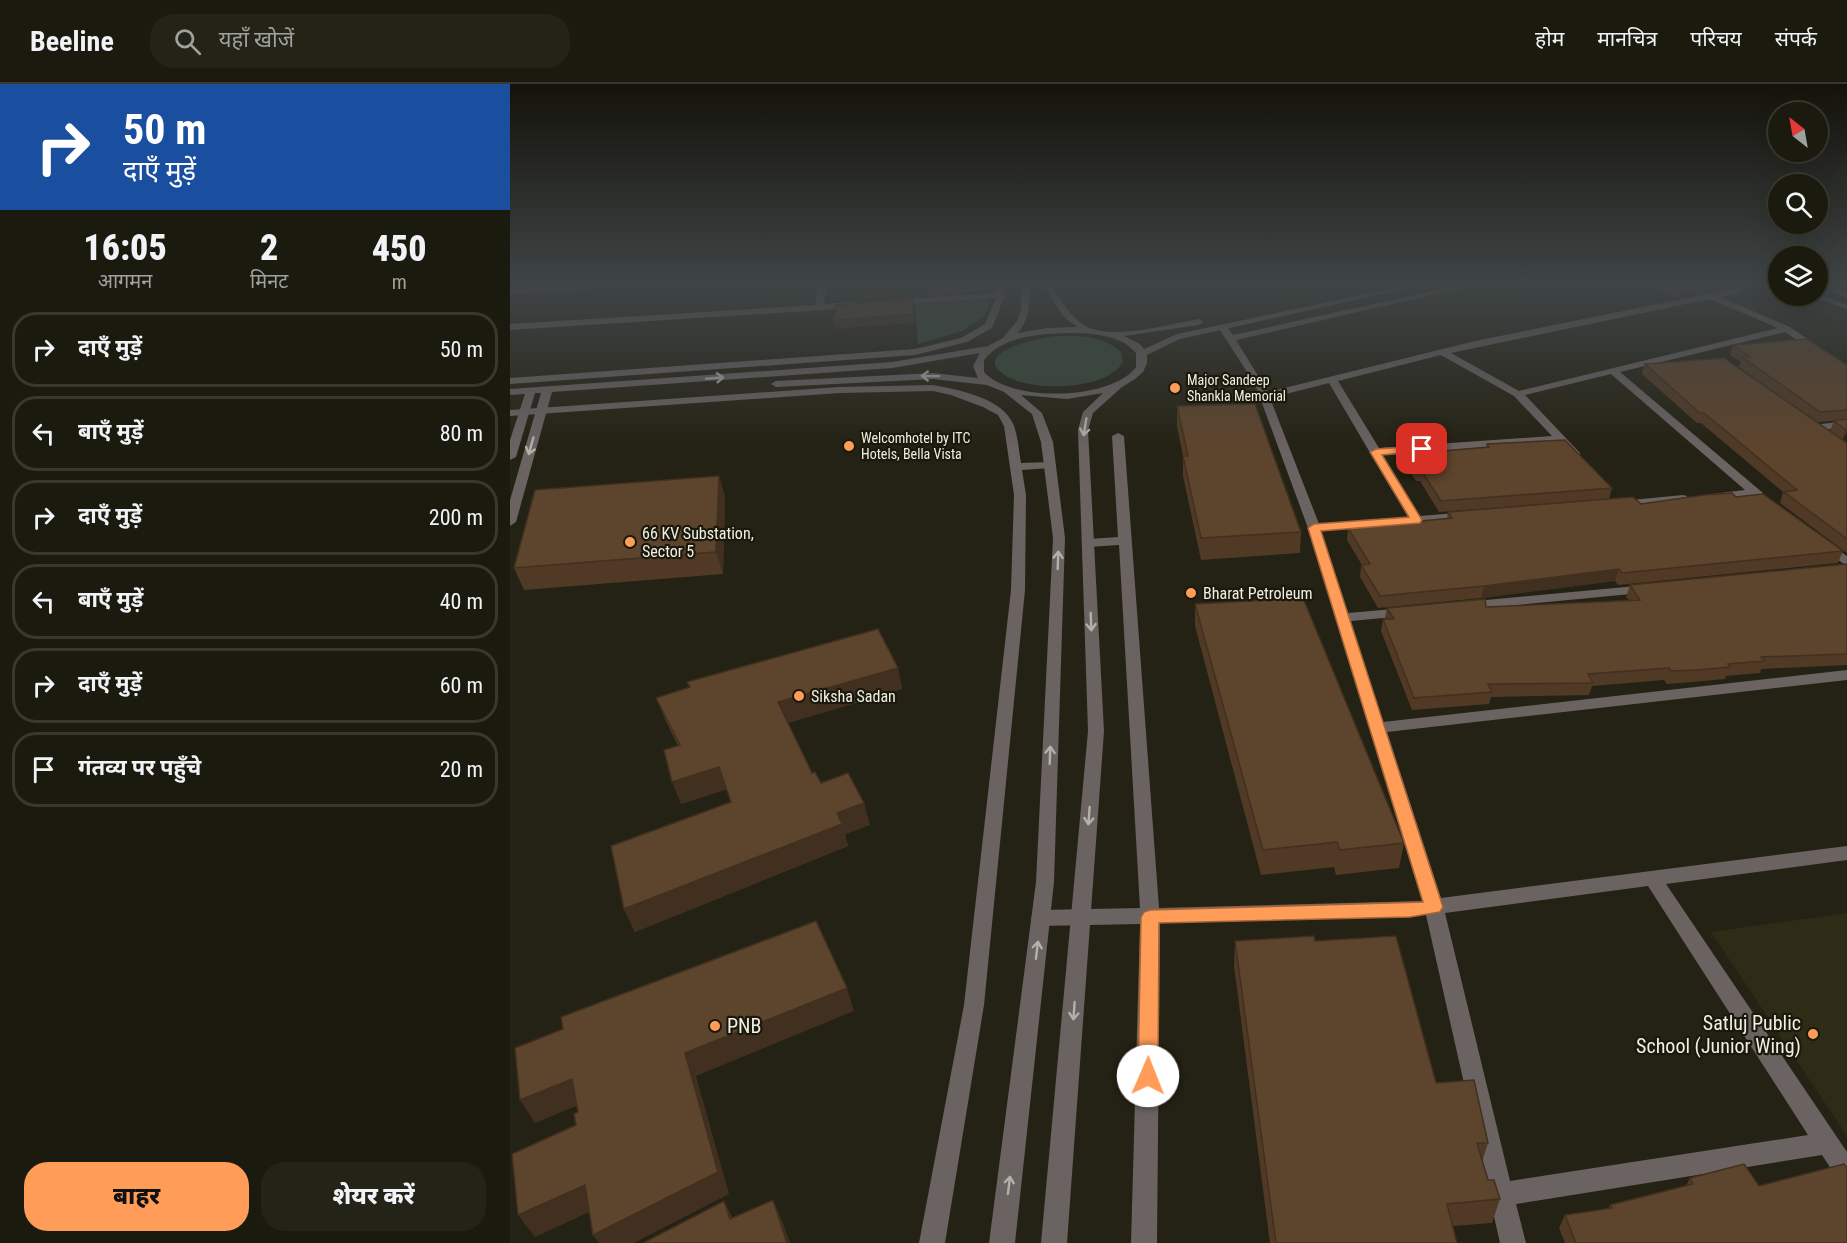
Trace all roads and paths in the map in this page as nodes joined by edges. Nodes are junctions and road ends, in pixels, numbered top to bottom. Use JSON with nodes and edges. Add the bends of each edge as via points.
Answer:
{"nodes":[{"id":1,"x":964,"y":340,"type":"edge"},
{"id":2,"x":1005,"y":340,"type":"edge"},
{"id":3,"x":1124,"y":340,"type":"edge"},
{"id":4,"x":1171,"y":340,"type":"edge"},
{"id":5,"x":1232,"y":340,"type":"edge"},
{"id":6,"x":1499,"y":340,"type":"edge"},
{"id":7,"x":1752,"y":340,"type":"edge"},
{"id":8,"x":1803,"y":340,"type":"edge"},
{"id":9,"x":988,"y":349,"type":"junction"},
{"id":10,"x":1442,"y":352,"type":"junction"},
{"id":11,"x":1142,"y":354,"type":"junction"},
{"id":12,"x":890,"y":360,"type":"junction"},
{"id":13,"x":1847,"y":370,"type":"edge"},
{"id":14,"x":1613,"y":371,"type":"junction"},
{"id":15,"x":1332,"y":379,"type":"junction"},
{"id":16,"x":510,"y":381,"type":"edge"},
{"id":17,"x":988,"y":382,"type":"junction"},
{"id":18,"x":1120,"y":383,"type":"junction"},
{"id":19,"x":740,"y":386,"type":"junction"},
{"id":20,"x":1008,"y":390,"type":"junction"},
{"id":21,"x":510,"y":393,"type":"edge"},
{"id":22,"x":1518,"y":394,"type":"junction"},
{"id":23,"x":529,"y":395,"type":"junction"},
{"id":24,"x":1264,"y":396,"type":"junction"},
{"id":25,"x":735,"y":397,"type":"junction"},
{"id":26,"x":545,"y":399,"type":"junction"},
{"id":27,"x":510,"y":401,"type":"edge"},
{"id":28,"x":524,"y":412,"type":"junction"},
{"id":29,"x":510,"y":413,"type":"edge"},
{"id":30,"x":1847,"y":424,"type":"edge"},
{"id":31,"x":1118,"y":436,"type":"dead end"},
{"id":32,"x":1561,"y":439,"type":"junction"},
{"id":33,"x":1830,"y":440,"type":"edge"},
{"id":34,"x":1376,"y":452,"type":"junction"},
{"id":35,"x":510,"y":457,"type":"edge"},
{"id":36,"x":1585,"y":463,"type":"edge"},
{"id":37,"x":1050,"y":465,"type":"junction"},
{"id":38,"x":1018,"y":467,"type":"junction"},
{"id":39,"x":1755,"y":493,"type":"junction"},
{"id":40,"x":1618,"y":502,"type":"edge"},
{"id":41,"x":1773,"y":507,"type":"edge"},
{"id":42,"x":1486,"y":515,"type":"edge"},
{"id":43,"x":1416,"y":520,"type":"junction"},
{"id":44,"x":510,"y":522,"type":"edge"},
{"id":45,"x":1314,"y":528,"type":"junction"},
{"id":46,"x":1810,"y":534,"type":"edge"},
{"id":47,"x":1125,"y":541,"type":"junction"},
{"id":48,"x":1088,"y":543,"type":"junction"},
{"id":49,"x":1847,"y":562,"type":"edge"},
{"id":50,"x":1659,"y":588,"type":"edge"},
{"id":51,"x":1448,"y":608,"type":"edge"},
{"id":52,"x":1425,"y":610,"type":"edge"},
{"id":53,"x":1342,"y":618,"type":"junction"},
{"id":54,"x":1847,"y":675,"type":"edge"},
{"id":55,"x":1377,"y":728,"type":"junction"},
{"id":56,"x":1847,"y":853,"type":"edge"},
{"id":57,"x":1653,"y":879,"type":"junction"},
{"id":58,"x":1434,"y":907,"type":"junction"},
{"id":59,"x":1081,"y":917,"type":"junction"},
{"id":60,"x":1150,"y":917,"type":"junction"},
{"id":61,"x":1041,"y":918,"type":"junction"},
{"id":62,"x":1827,"y":1143,"type":"junction"},
{"id":63,"x":1847,"y":1173,"type":"edge"},
{"id":64,"x":1501,"y":1194,"type":"junction"},
{"id":65,"x":933,"y":1243,"type":"edge"},
{"id":66,"x":1002,"y":1243,"type":"edge"},
{"id":67,"x":1054,"y":1243,"type":"edge"},
{"id":68,"x":1144,"y":1243,"type":"edge"},
{"id":69,"x":1513,"y":1243,"type":"edge"}],
"edges":[{"from":1,"to":12,"type":"street"},
{"from":2,"to":9,"type":"street"},
{"from":3,"to":11,"type":"street"},
{"from":4,"to":11,"type":"street"},
{"from":5,"to":24,"type":"street"},
{"from":6,"to":10,"type":"street"},
{"from":7,"to":14,"type":"street","via":[[1711,353]]},
{"from":8,"to":13,"type":"street"},
{"from":9,"to":12,"type":"street"},
{"from":9,"to":17,"type":"street","via":[[978,360],[977,368]]},
{"from":10,"to":15,"type":"street"},
{"from":10,"to":22,"type":"street"},
{"from":11,"to":18,"type":"street","via":[[1143,363],[1136,374]]},
{"from":12,"to":16,"type":"street"},
{"from":26,"to":12,"type":"street","one_way":true},
{"from":14,"to":22,"type":"street"},
{"from":14,"to":39,"type":"street"},
{"from":15,"to":24,"type":"street"},
{"from":15,"to":34,"type":"street"},
{"from":17,"to":19,"type":"street","one_way":true,"via":[[933,376]]},
{"from":17,"to":20,"type":"street"},
{"from":18,"to":20,"type":"street","via":[[1074,395],[1041,396]]},
{"from":18,"to":48,"type":"street","one_way":true,"via":[[1088,412],[1083,430]]},
{"from":19,"to":25,"type":"street"},
{"from":19,"to":26,"type":"street"},
{"from":20,"to":37,"type":"street","via":[[1037,413]]},
{"from":21,"to":23,"type":"street"},
{"from":22,"to":32,"type":"street"},
{"from":23,"to":26,"type":"street"},
{"from":23,"to":27,"type":"street"},
{"from":23,"to":28,"type":"street"},
{"from":24,"to":45,"type":"street"},
{"from":25,"to":26,"type":"street"},
{"from":25,"to":38,"type":"street","via":[[887,389],[933,388],[954,392],[1002,413],[1010,426]]},
{"from":26,"to":28,"type":"street"},
{"from":26,"to":44,"type":"street","one_way":true},
{"from":28,"to":29,"type":"street"},
{"from":28,"to":35,"type":"street"},
{"from":30,"to":33,"type":"street","via":[[1809,424]]},
{"from":31,"to":47,"type":"street"},
{"from":32,"to":34,"type":"street"},
{"from":32,"to":36,"type":"street"},
{"from":34,"to":43,"type":"street"},
{"from":37,"to":38,"type":"street"},
{"from":61,"to":37,"type":"street","one_way":true,"via":[[1059,538]]},
{"from":38,"to":65,"type":"street","via":[[1018,590],[982,934],[974,1005]]},
{"from":39,"to":40,"type":"street"},
{"from":39,"to":41,"type":"street"},
{"from":42,"to":43,"type":"street"},
{"from":43,"to":45,"type":"street"},
{"from":45,"to":53,"type":"street"},
{"from":46,"to":49,"type":"street"},
{"from":47,"to":48,"type":"street"},
{"from":47,"to":60,"type":"street"},
{"from":48,"to":59,"type":"street","one_way":true,"via":[[1095,731]]},
{"from":50,"to":51,"type":"street"},
{"from":52,"to":53,"type":"street"},
{"from":53,"to":55,"type":"street"},
{"from":54,"to":55,"type":"street"},
{"from":55,"to":58,"type":"street"},
{"from":56,"to":57,"type":"street"},
{"from":57,"to":58,"type":"street"},
{"from":57,"to":62,"type":"street"},
{"from":58,"to":60,"type":"street"},
{"from":58,"to":64,"type":"street"},
{"from":59,"to":60,"type":"street"},
{"from":59,"to":61,"type":"street"},
{"from":59,"to":67,"type":"street","one_way":true},
{"from":60,"to":68,"type":"street"},
{"from":66,"to":61,"type":"street","one_way":true},
{"from":62,"to":63,"type":"street"},
{"from":62,"to":64,"type":"street"},
{"from":64,"to":69,"type":"street"}]}
